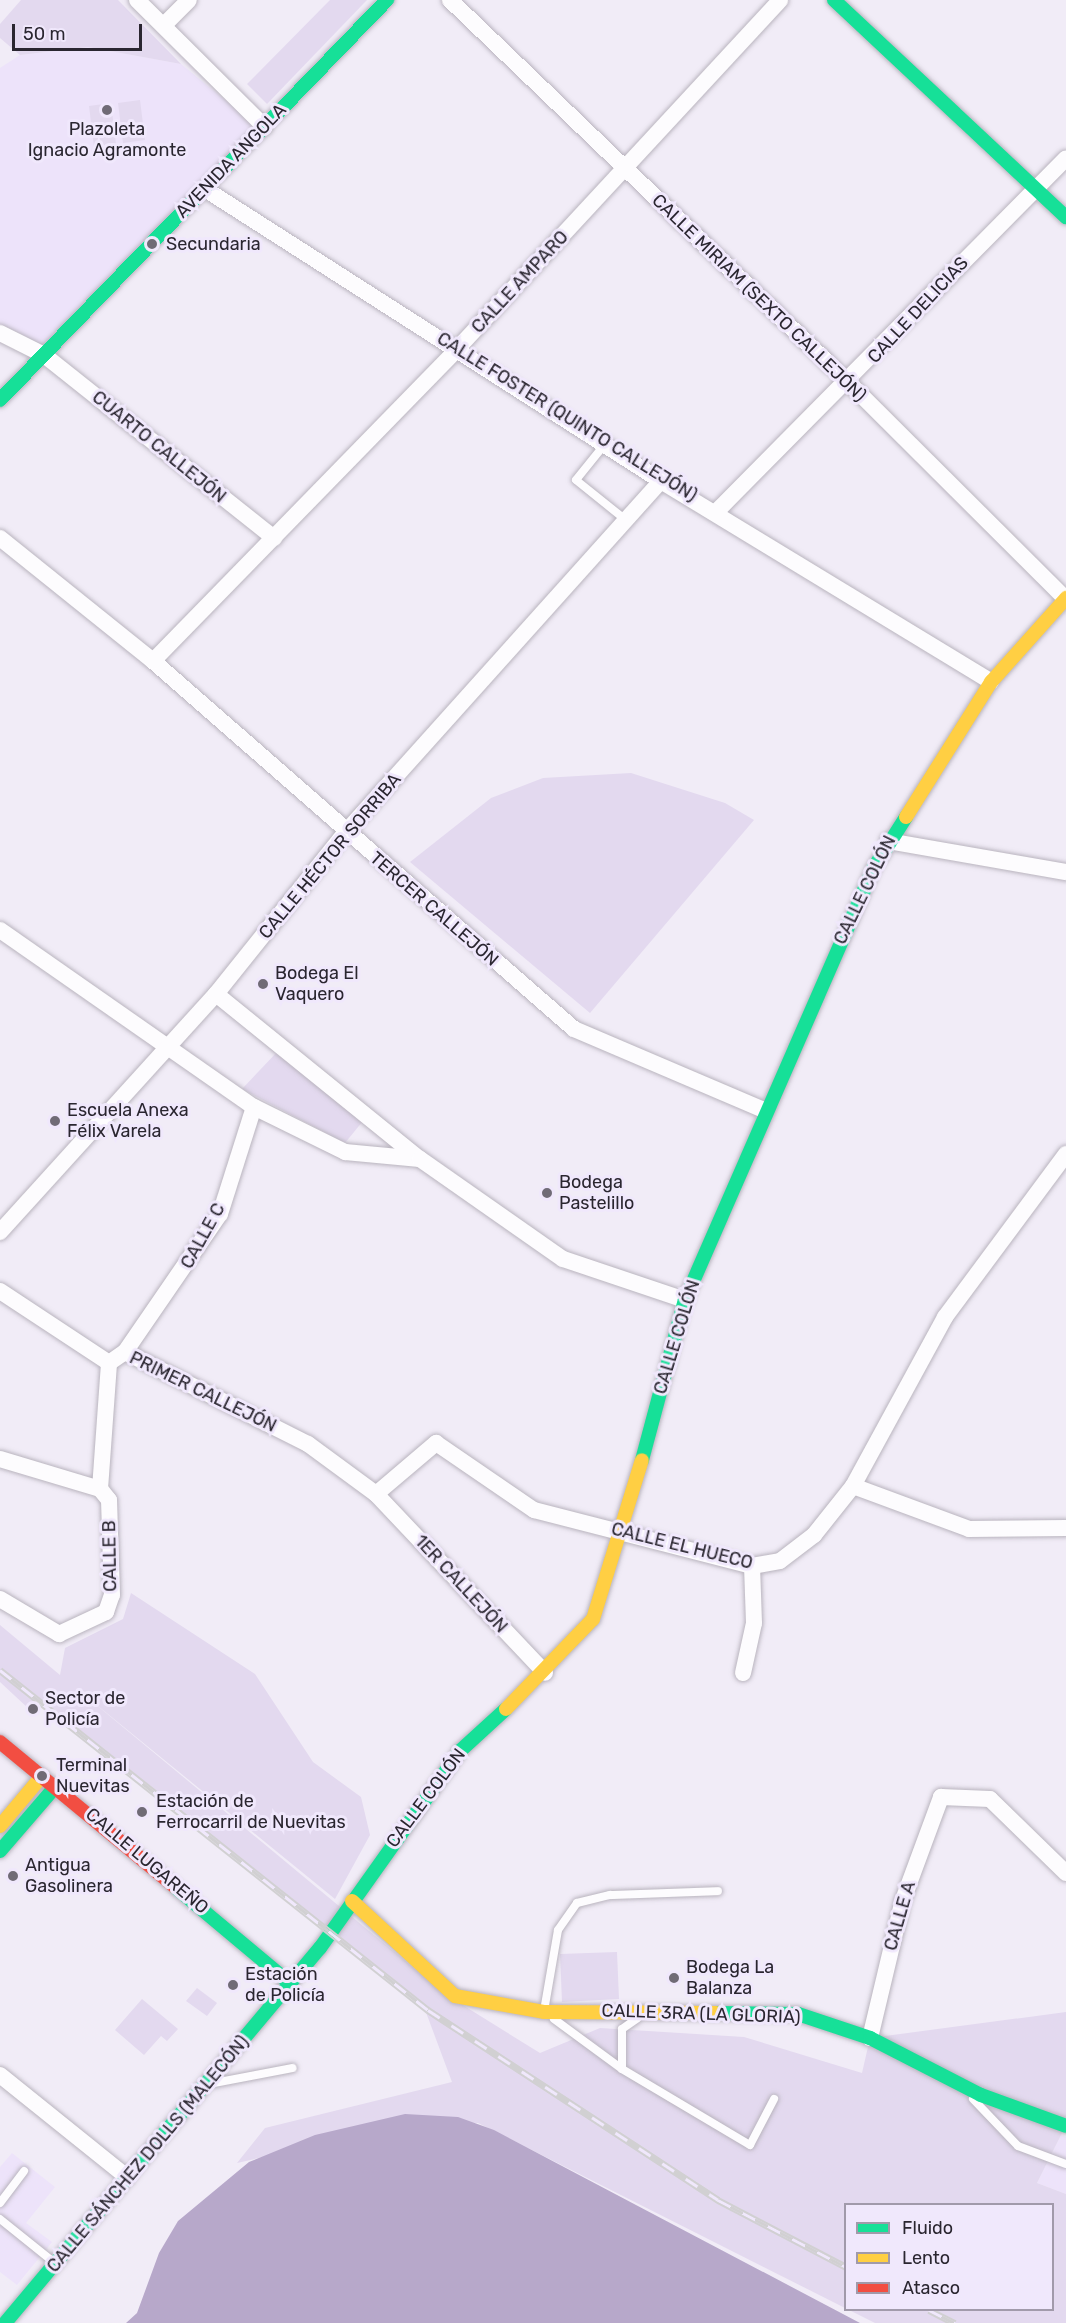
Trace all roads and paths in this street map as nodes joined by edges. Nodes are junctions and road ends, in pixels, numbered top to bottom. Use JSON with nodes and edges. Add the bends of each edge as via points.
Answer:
{"nodes":[{"id":1,"x":137,"y":0,"type":"edge"},
{"id":2,"x":189,"y":0,"type":"edge"},
{"id":3,"x":387,"y":0,"type":"edge"},
{"id":4,"x":450,"y":0,"type":"edge"},
{"id":5,"x":780,"y":0,"type":"edge"},
{"id":6,"x":834,"y":0,"type":"edge"},
{"id":7,"x":164,"y":25,"type":"junction"},
{"id":8,"x":265,"y":127,"type":"junction"},
{"id":9,"x":1066,"y":158,"type":"edge"},
{"id":10,"x":626,"y":171,"type":"junction"},
{"id":11,"x":1034,"y":187,"type":"junction"},
{"id":12,"x":205,"y":189,"type":"junction"},
{"id":13,"x":1066,"y":217,"type":"edge"},
{"id":14,"x":0,"y":333,"type":"edge"},
{"id":15,"x":458,"y":348,"type":"junction"},
{"id":16,"x":44,"y":355,"type":"junction"},
{"id":17,"x":849,"y":382,"type":"junction"},
{"id":18,"x":0,"y":400,"type":"edge"},
{"id":19,"x":604,"y":444,"type":"junction"},
{"id":20,"x":661,"y":481,"type":"junction"},
{"id":21,"x":717,"y":511,"type":"junction"},
{"id":22,"x":626,"y":520,"type":"junction"},
{"id":23,"x":0,"y":538,"type":"edge"},
{"id":24,"x":274,"y":538,"type":"junction"},
{"id":25,"x":1066,"y":599,"type":"edge"},
{"id":26,"x":153,"y":661,"type":"junction"},
{"id":27,"x":991,"y":682,"type":"junction"},
{"id":28,"x":345,"y":833,"type":"junction"},
{"id":29,"x":888,"y":841,"type":"junction"},
{"id":30,"x":1066,"y":872,"type":"edge"},
{"id":31,"x":0,"y":930,"type":"edge"},
{"id":32,"x":216,"y":994,"type":"junction"},
{"id":33,"x":168,"y":1047,"type":"junction"},
{"id":34,"x":254,"y":1107,"type":"junction"},
{"id":35,"x":764,"y":1110,"type":"junction"},
{"id":36,"x":1066,"y":1155,"type":"edge"},
{"id":37,"x":420,"y":1159,"type":"junction"},
{"id":38,"x":0,"y":1232,"type":"edge"},
{"id":39,"x":0,"y":1291,"type":"edge"},
{"id":40,"x":685,"y":1300,"type":"junction"},
{"id":41,"x":125,"y":1352,"type":"junction"},
{"id":42,"x":109,"y":1363,"type":"junction"},
{"id":43,"x":0,"y":1459,"type":"edge"},
{"id":44,"x":854,"y":1486,"type":"junction"},
{"id":45,"x":100,"y":1489,"type":"junction"},
{"id":46,"x":376,"y":1494,"type":"junction"},
{"id":47,"x":1066,"y":1528,"type":"edge"},
{"id":48,"x":623,"y":1532,"type":"junction"},
{"id":49,"x":752,"y":1566,"type":"junction"},
{"id":50,"x":0,"y":1599,"type":"edge"},
{"id":51,"x":545,"y":1673,"type":"junction"},
{"id":52,"x":743,"y":1673,"type":"dead end"},
{"id":53,"x":0,"y":1742,"type":"edge"},
{"id":54,"x":42,"y":1776,"type":"junction"},
{"id":55,"x":55,"y":1787,"type":"junction"},
{"id":56,"x":0,"y":1826,"type":"edge"},
{"id":57,"x":0,"y":1851,"type":"edge"},
{"id":58,"x":1066,"y":1873,"type":"edge"},
{"id":59,"x":718,"y":1891,"type":"dead end"},
{"id":60,"x":352,"y":1901,"type":"junction"},
{"id":61,"x":291,"y":1984,"type":"junction"},
{"id":62,"x":649,"y":2009,"type":"junction"},
{"id":63,"x":544,"y":2012,"type":"junction"},
{"id":64,"x":870,"y":2038,"type":"junction"},
{"id":65,"x":293,"y":2068,"type":"dead end"},
{"id":66,"x":622,"y":2069,"type":"junction"},
{"id":67,"x":0,"y":2075,"type":"edge"},
{"id":68,"x":958,"y":2083,"type":"junction"},
{"id":69,"x":207,"y":2085,"type":"junction"},
{"id":70,"x":774,"y":2099,"type":"dead end"},
{"id":71,"x":1066,"y":2126,"type":"edge"},
{"id":72,"x":1066,"y":2164,"type":"edge"},
{"id":73,"x":24,"y":2171,"type":"dead end"},
{"id":74,"x":127,"y":2177,"type":"junction"},
{"id":75,"x":0,"y":2203,"type":"edge"},
{"id":76,"x":0,"y":2218,"type":"edge"},
{"id":77,"x":55,"y":2263,"type":"junction"},
{"id":78,"x":5,"y":2323,"type":"edge"}],
"edges":[{"from":1,"to":7,"type":"street"},
{"from":2,"to":7,"type":"street"},
{"from":3,"to":8,"type":"street","name":"AVENIDA ANGOLA"},
{"from":4,"to":10,"type":"street","name":"CALLE MIRIAM (SEXTO CALLEJÓN)"},
{"from":5,"to":10,"type":"street","name":"CALLE AMPARO"},
{"from":6,"to":11,"type":"street"},
{"from":7,"to":8,"type":"street"},
{"from":8,"to":12,"type":"street","name":"AVENIDA ANGOLA"},
{"from":9,"to":11,"type":"street","name":"CALLE DELICIAS"},
{"from":10,"to":15,"type":"street","name":"CALLE AMPARO"},
{"from":10,"to":17,"type":"street","name":"CALLE MIRIAM (SEXTO CALLEJÓN)"},
{"from":11,"to":13,"type":"street"},
{"from":11,"to":17,"type":"street","name":"CALLE DELICIAS"},
{"from":12,"to":15,"type":"street","name":"CALLE FOSTER (QUINTO CALLEJÓN)"},
{"from":12,"to":16,"type":"street","name":"AVENIDA ANGOLA"},
{"from":14,"to":16,"type":"street","name":"CUARTO CALLEJÓN"},
{"from":15,"to":19,"type":"street","name":"CALLE FOSTER (QUINTO CALLEJÓN)"},
{"from":15,"to":24,"type":"street","name":"CALLE AMPARO"},
{"from":16,"to":18,"type":"street","name":"AVENIDA ANGOLA"},
{"from":16,"to":24,"type":"street","name":"CUARTO CALLEJÓN"},
{"from":17,"to":21,"type":"street","name":"CALLE DELICIAS"},
{"from":17,"to":25,"type":"street","name":"CALLE MIRIAM (SEXTO CALLEJÓN)"},
{"from":19,"to":20,"type":"street","name":"CALLE FOSTER (QUINTO CALLEJÓN)"},
{"from":19,"to":22,"type":"lane","via":[[576,480]]},
{"from":20,"to":21,"type":"street","name":"CALLE FOSTER (QUINTO CALLEJÓN)"},
{"from":20,"to":22,"type":"street","name":"CALLE HÉCTOR SORRIBA"},
{"from":21,"to":27,"type":"street","name":"CALLE FOSTER (QUINTO CALLEJÓN)"},
{"from":22,"to":28,"type":"street","name":"CALLE HÉCTOR SORRIBA"},
{"from":23,"to":26,"type":"street","name":"TERCER CALLEJÓN"},
{"from":24,"to":26,"type":"street","name":"CALLE AMPARO"},
{"from":25,"to":27,"type":"street","name":"CALLE COLÓN"},
{"from":26,"to":28,"type":"street","name":"TERCER CALLEJÓN"},
{"from":27,"to":29,"type":"street","name":"CALLE COLÓN"},
{"from":28,"to":32,"type":"street","name":"CALLE HÉCTOR SORRIBA"},
{"from":28,"to":35,"type":"street","name":"TERCER CALLEJÓN","via":[[574,1029]]},
{"from":29,"to":30,"type":"street"},
{"from":29,"to":35,"type":"street","name":"CALLE COLÓN"},
{"from":31,"to":33,"type":"street"},
{"from":32,"to":33,"type":"street","name":"CALLE HÉCTOR SORRIBA"},
{"from":32,"to":37,"type":"street"},
{"from":33,"to":34,"type":"street"},
{"from":33,"to":38,"type":"street","name":"CALLE HÉCTOR SORRIBA"},
{"from":34,"to":37,"type":"street","via":[[345,1152]]},
{"from":34,"to":41,"type":"street","name":"CALLE C","via":[[220,1214]]},
{"from":35,"to":40,"type":"street","name":"CALLE COLÓN"},
{"from":36,"to":44,"type":"street","name":"CALLE EL HUECO","via":[[945,1317]]},
{"from":37,"to":40,"type":"street","via":[[563,1259]]},
{"from":39,"to":42,"type":"street","name":"PRIMER CALLEJÓN"},
{"from":40,"to":48,"type":"street","name":"CALLE COLÓN"},
{"from":41,"to":42,"type":"street","name":"PRIMER CALLEJÓN"},
{"from":41,"to":46,"type":"street","name":"PRIMER CALLEJÓN","via":[[308,1444]]},
{"from":42,"to":45,"type":"street"},
{"from":43,"to":45,"type":"street"},
{"from":44,"to":47,"type":"street","via":[[969,1529]]},
{"from":44,"to":49,"type":"street","name":"CALLE EL HUECO","via":[[798,1550],[780,1561]]},
{"from":45,"to":50,"type":"street","name":"CALLE B","via":[[109,1500],[112,1595],[106,1612],[60,1634]]},
{"from":46,"to":48,"type":"street","name":"CALLE EL HUECO","via":[[436,1443],[534,1510]]},
{"from":46,"to":51,"type":"street","name":"1ER CALLEJÓN"},
{"from":48,"to":49,"type":"street","name":"CALLE EL HUECO"},
{"from":48,"to":51,"type":"street","name":"CALLE COLÓN","via":[[593,1619]]},
{"from":49,"to":52,"type":"street","via":[[754,1623]]},
{"from":51,"to":60,"type":"street","name":"CALLE COLÓN","via":[[460,1751]]},
{"from":53,"to":54,"type":"street","name":"CALLE LUGAREÑO"},
{"from":54,"to":55,"type":"street","name":"CALLE LUGAREÑO"},
{"from":54,"to":56,"type":"street"},
{"from":55,"to":57,"type":"street"},
{"from":55,"to":61,"type":"street","name":"CALLE LUGAREÑO"},
{"from":58,"to":64,"type":"street","name":"CALLE A","via":[[990,1799],[941,1797],[903,1900]]},
{"from":59,"to":63,"type":"lane","via":[[610,1895],[577,1903],[558,1930]]},
{"from":60,"to":61,"type":"street","name":"CALLE COLÓN"},
{"from":60,"to":63,"type":"street","name":"CALLE 3RA (LA GLORIA)","via":[[455,1996]]},
{"from":61,"to":69,"type":"street","name":"CALLE SÁNCHEZ DOLLS (MALECÓN)"},
{"from":62,"to":63,"type":"street","name":"CALLE 3RA (LA GLORIA)"},
{"from":62,"to":64,"type":"street","name":"CALLE 3RA (LA GLORIA)","via":[[798,2014]]},
{"from":62,"to":66,"type":"lane","via":[[622,2029]]},
{"from":63,"to":66,"type":"lane"},
{"from":64,"to":68,"type":"street","name":"CALLE 3RA (LA GLORIA)"},
{"from":65,"to":69,"type":"lane"},
{"from":66,"to":70,"type":"lane","via":[[750,2145]]},
{"from":67,"to":74,"type":"street"},
{"from":68,"to":71,"type":"street","name":"CALLE 3RA (LA GLORIA)"},
{"from":68,"to":72,"type":"lane","via":[[1018,2146]]},
{"from":69,"to":74,"type":"street","name":"CALLE SÁNCHEZ DOLLS (MALECÓN)"},
{"from":73,"to":75,"type":"lane"},
{"from":74,"to":77,"type":"street","name":"CALLE SÁNCHEZ DOLLS (MALECÓN)"},
{"from":76,"to":77,"type":"lane"},
{"from":77,"to":78,"type":"street","name":"CALLE SÁNCHEZ DOLLS (MALECÓN)"}]}
